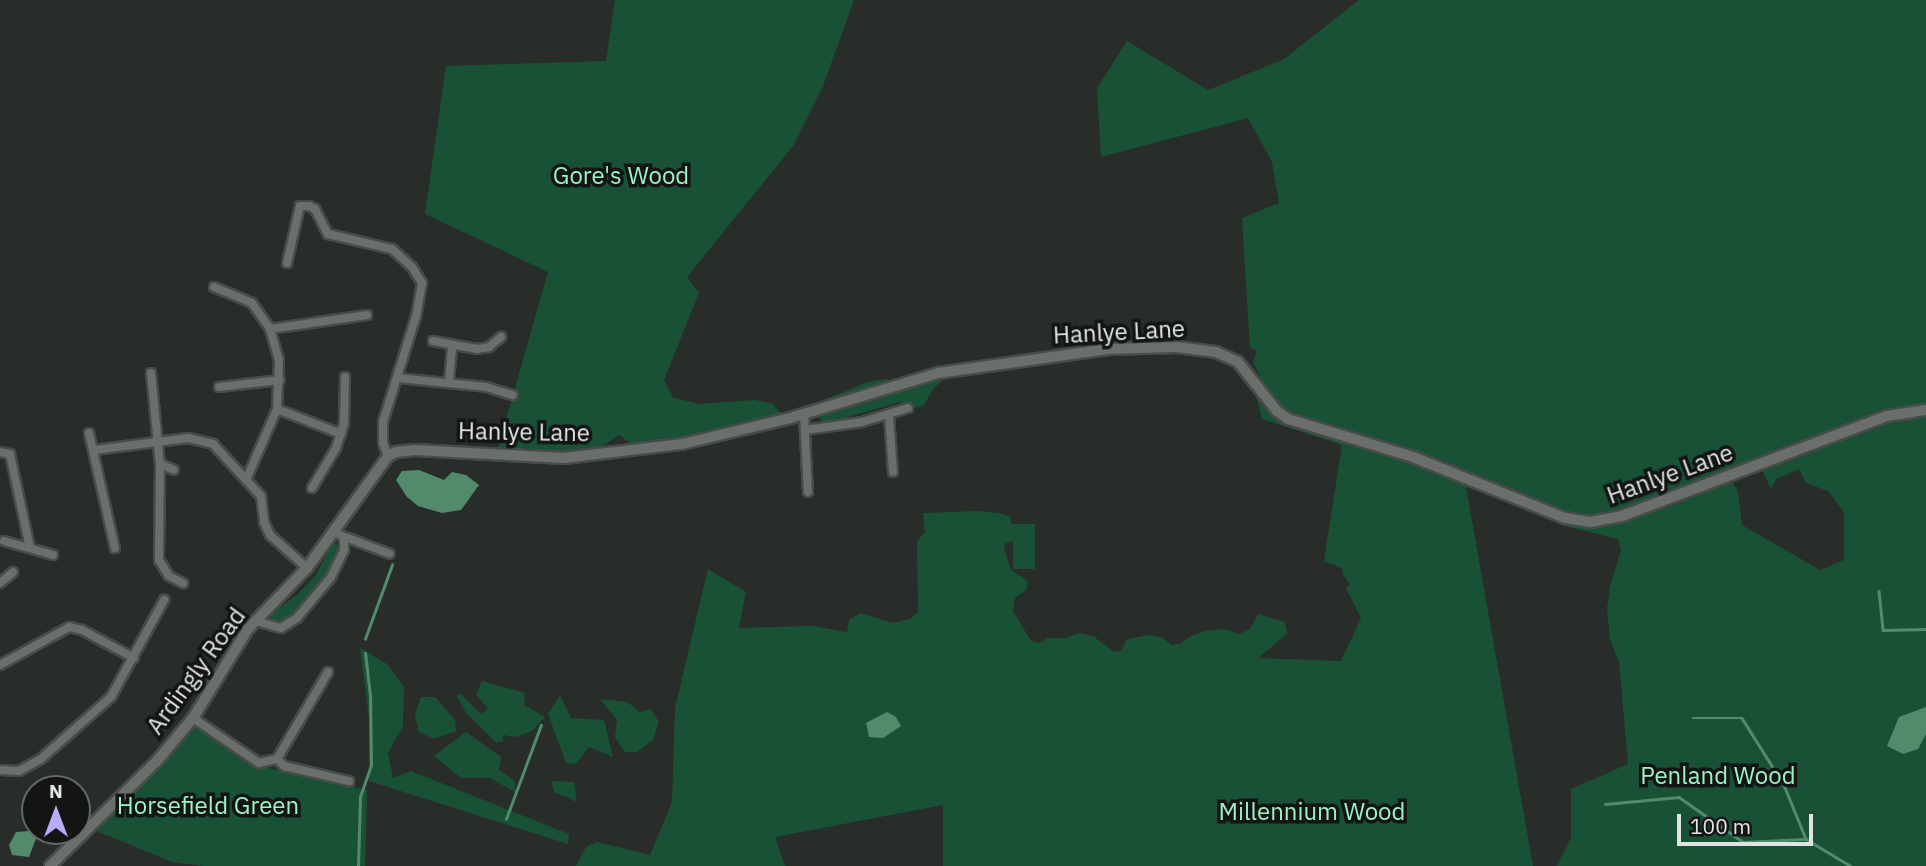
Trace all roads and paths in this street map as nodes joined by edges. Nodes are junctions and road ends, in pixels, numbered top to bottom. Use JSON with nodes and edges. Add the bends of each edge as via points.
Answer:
{"nodes":[{"id":1,"x":287,"y":263,"type":"dead end"},
{"id":2,"x":214,"y":287,"type":"dead end"},
{"id":3,"x":367,"y":315,"type":"dead end"},
{"id":4,"x":270,"y":329,"type":"junction"},
{"id":5,"x":501,"y":338,"type":"dead end"},
{"id":6,"x":433,"y":341,"type":"dead end"},
{"id":7,"x":453,"y":346,"type":"junction"},
{"id":8,"x":150,"y":373,"type":"dead end"},
{"id":9,"x":345,"y":377,"type":"dead end"},
{"id":10,"x":398,"y":379,"type":"junction"},
{"id":11,"x":280,"y":380,"type":"junction"},
{"id":12,"x":449,"y":382,"type":"junction"},
{"id":13,"x":219,"y":387,"type":"dead end"},
{"id":14,"x":513,"y":395,"type":"dead end"},
{"id":15,"x":908,"y":408,"type":"dead end"},
{"id":16,"x":277,"y":409,"type":"junction"},
{"id":17,"x":1926,"y":410,"type":"edge"},
{"id":18,"x":804,"y":414,"type":"junction"},
{"id":19,"x":888,"y":415,"type":"junction"},
{"id":20,"x":805,"y":430,"type":"junction"},
{"id":21,"x":89,"y":433,"type":"dead end"},
{"id":22,"x":341,"y":434,"type":"junction"},
{"id":23,"x":158,"y":442,"type":"junction"},
{"id":24,"x":94,"y":450,"type":"junction"},
{"id":25,"x":0,"y":452,"type":"edge"},
{"id":26,"x":388,"y":456,"type":"junction"},
{"id":27,"x":160,"y":464,"type":"junction"},
{"id":28,"x":174,"y":470,"type":"dead end"},
{"id":29,"x":893,"y":472,"type":"dead end"},
{"id":30,"x":246,"y":480,"type":"junction"},
{"id":31,"x":312,"y":488,"type":"dead end"},
{"id":32,"x":808,"y":492,"type":"dead end"},
{"id":33,"x":339,"y":535,"type":"junction"},
{"id":34,"x":4,"y":541,"type":"dead end"},
{"id":35,"x":30,"y":548,"type":"junction"},
{"id":36,"x":115,"y":548,"type":"dead end"},
{"id":37,"x":390,"y":554,"type":"dead end"},
{"id":38,"x":53,"y":555,"type":"dead end"},
{"id":39,"x":307,"y":568,"type":"junction"},
{"id":40,"x":13,"y":572,"type":"dead end"},
{"id":41,"x":0,"y":583,"type":"edge"},
{"id":42,"x":183,"y":583,"type":"dead end"},
{"id":43,"x":164,"y":600,"type":"dead end"},
{"id":44,"x":256,"y":621,"type":"junction"},
{"id":45,"x":134,"y":658,"type":"junction"},
{"id":46,"x":0,"y":664,"type":"edge"},
{"id":47,"x":328,"y":672,"type":"dead end"},
{"id":48,"x":193,"y":718,"type":"junction"},
{"id":49,"x":277,"y":759,"type":"junction"},
{"id":50,"x":0,"y":770,"type":"edge"},
{"id":51,"x":349,"y":781,"type":"dead end"},
{"id":52,"x":50,"y":866,"type":"edge"}],
"edges":[{"from":1,"to":10,"type":"street","via":[[300,206],[315,209],[328,234],[380,244],[402,256],[422,283]]},
{"from":2,"to":4,"type":"street","via":[[251,303]]},
{"from":3,"to":4,"type":"street"},
{"from":4,"to":11,"type":"street"},
{"from":5,"to":7,"type":"street","via":[[477,349]]},
{"from":6,"to":7,"type":"street"},
{"from":7,"to":12,"type":"street"},
{"from":8,"to":23,"type":"street"},
{"from":9,"to":22,"type":"street"},
{"from":10,"to":12,"type":"street"},
{"from":10,"to":26,"type":"street","via":[[383,422]]},
{"from":11,"to":13,"type":"street"},
{"from":11,"to":16,"type":"street"},
{"from":12,"to":14,"type":"street"},
{"from":15,"to":19,"type":"street"},
{"from":16,"to":22,"type":"street"},
{"from":16,"to":30,"type":"street"},
{"from":17,"to":18,"type":"street","name":"Hanlye Lane","via":[[1887,416],[1622,516],[1591,522],[1566,519],[1413,457],[1288,419],[1238,362],[1196,349],[1108,349],[938,373]]},
{"from":18,"to":20,"type":"street"},
{"from":18,"to":26,"type":"street","name":"Hanlye Lane","via":[[682,444],[591,456],[528,458],[415,450]]},
{"from":19,"to":20,"type":"street"},
{"from":19,"to":29,"type":"street"},
{"from":20,"to":32,"type":"street"},
{"from":21,"to":24,"type":"street"},
{"from":22,"to":31,"type":"street"},
{"from":23,"to":24,"type":"street"},
{"from":23,"to":27,"type":"street"},
{"from":23,"to":30,"type":"street","via":[[206,441],[220,449]]},
{"from":24,"to":36,"type":"street"},
{"from":25,"to":35,"type":"street","via":[[10,454]]},
{"from":26,"to":33,"type":"street","name":"Ardingly Road"},
{"from":27,"to":28,"type":"street"},
{"from":27,"to":42,"type":"street","via":[[159,560],[169,576]]},
{"from":30,"to":39,"type":"street","via":[[261,496],[266,529]]},
{"from":33,"to":37,"type":"street"},
{"from":33,"to":39,"type":"street","name":"Ardingly Road"},
{"from":33,"to":44,"type":"street","via":[[344,550],[331,578],[297,618],[281,628]]},
{"from":34,"to":35,"type":"street"},
{"from":35,"to":38,"type":"street"},
{"from":39,"to":44,"type":"street","name":"Ardingly Road"},
{"from":40,"to":41,"type":"street"},
{"from":43,"to":45,"type":"street"},
{"from":44,"to":48,"type":"street","name":"Ardingly Road","via":[[231,652]]},
{"from":45,"to":46,"type":"street","via":[[69,627]]},
{"from":45,"to":50,"type":"street","via":[[111,697],[42,758],[19,771]]},
{"from":47,"to":49,"type":"street"},
{"from":48,"to":49,"type":"street","via":[[259,763]]},
{"from":48,"to":52,"type":"street","name":"Ardingly Road","via":[[157,761]]},
{"from":49,"to":51,"type":"street","via":[[284,766]]}]}
